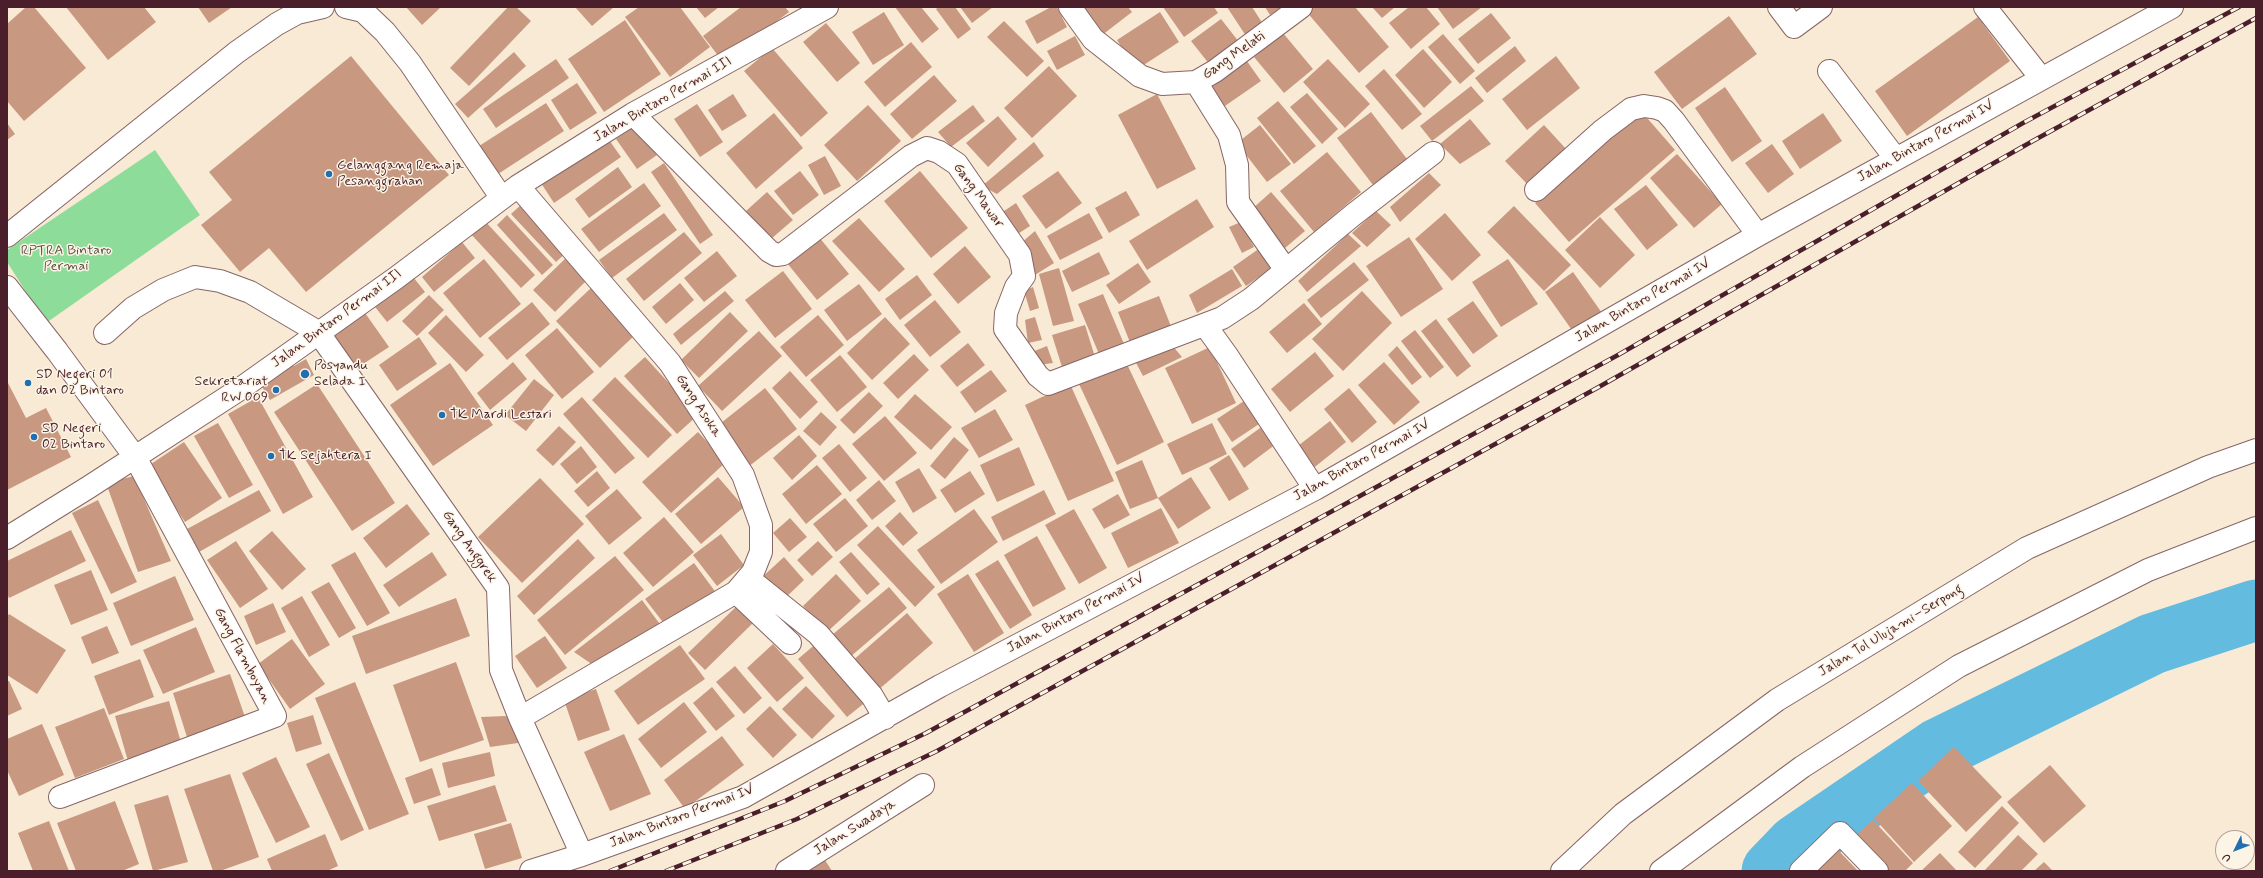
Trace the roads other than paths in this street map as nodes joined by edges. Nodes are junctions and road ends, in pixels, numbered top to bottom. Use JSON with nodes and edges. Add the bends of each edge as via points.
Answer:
{"nodes":[{"id":1,"x":323,"y":7,"type":"edge"},
{"id":2,"x":346,"y":7,"type":"edge"},
{"id":3,"x":1070,"y":7,"type":"edge"},
{"id":4,"x":1301,"y":7,"type":"edge"},
{"id":5,"x":1779,"y":7,"type":"edge"},
{"id":6,"x":1821,"y":7,"type":"edge"},
{"id":7,"x":1985,"y":7,"type":"edge"},
{"id":8,"x":2172,"y":7,"type":"edge"},
{"id":9,"x":814,"y":10,"type":"edge"},
{"id":10,"x":1829,"y":71,"type":"dead end"},
{"id":11,"x":2041,"y":78,"type":"junction"},
{"id":12,"x":1196,"y":82,"type":"junction"},
{"id":13,"x":633,"y":114,"type":"junction"},
{"id":14,"x":1432,"y":153,"type":"dead end"},
{"id":15,"x":1896,"y":159,"type":"junction"},
{"id":16,"x":1536,"y":190,"type":"dead end"},
{"id":17,"x":510,"y":192,"type":"junction"},
{"id":18,"x":1758,"y":235,"type":"junction"},
{"id":19,"x":7,"y":236,"type":"edge"},
{"id":20,"x":1286,"y":270,"type":"junction"},
{"id":21,"x":7,"y":287,"type":"edge"},
{"id":22,"x":1204,"y":325,"type":"junction"},
{"id":23,"x":318,"y":332,"type":"junction"},
{"id":24,"x":105,"y":333,"type":"dead end"},
{"id":25,"x":2256,"y":450,"type":"edge"},
{"id":26,"x":134,"y":457,"type":"junction"},
{"id":27,"x":1315,"y":489,"type":"junction"},
{"id":28,"x":2256,"y":528,"type":"edge"},
{"id":29,"x":7,"y":538,"type":"edge"},
{"id":30,"x":742,"y":585,"type":"junction"},
{"id":31,"x":790,"y":643,"type":"dead end"},
{"id":32,"x":520,"y":718,"type":"junction"},
{"id":33,"x":885,"y":718,"type":"junction"},
{"id":34,"x":923,"y":785,"type":"dead end"},
{"id":35,"x":60,"y":797,"type":"dead end"},
{"id":36,"x":582,"y":855,"type":"junction"},
{"id":37,"x":531,"y":871,"type":"edge"},
{"id":38,"x":787,"y":871,"type":"edge"},
{"id":39,"x":1562,"y":871,"type":"edge"},
{"id":40,"x":1661,"y":871,"type":"edge"},
{"id":41,"x":1801,"y":871,"type":"edge"},
{"id":42,"x":1877,"y":871,"type":"edge"}],
"edges":[{"from":1,"to":19,"type":"main road","via":[[297,13],[237,52]]},
{"from":2,"to":17,"type":"main road","via":[[363,11],[385,32]]},
{"from":3,"to":12,"type":"main road","name":"Gang Melati","via":[[1093,40],[1140,76],[1162,84]]},
{"from":4,"to":12,"type":"main road","name":"Gang Melati"},
{"from":5,"to":6,"type":"main road","via":[[1794,26]]},
{"from":7,"to":11,"type":"main road"},
{"from":8,"to":11,"type":"main road","name":"Jalan Bintaro Permai IV"},
{"from":9,"to":13,"type":"main road","name":"Jalan Bintaro Permai III"},
{"from":10,"to":15,"type":"main road"},
{"from":11,"to":15,"type":"main road","name":"Jalan Bintaro Permai IV"},
{"from":12,"to":20,"type":"main road","via":[[1229,136],[1237,166],[1238,202]]},
{"from":13,"to":17,"type":"main road","name":"Jalan Bintaro Permai III"},
{"from":13,"to":22,"type":"main road","name":"Gang Mawar","via":[[769,251],[776,255],[783,254],[911,156],[927,148],[945,156],[957,164],[1020,255],[1024,276],[1016,287],[1006,313],[1005,329],[1038,376],[1048,384]]},
{"from":14,"to":20,"type":"main road"},
{"from":15,"to":18,"type":"main road","name":"Jalan Bintaro Permai IV"},
{"from":16,"to":18,"type":"main road","via":[[1603,130],[1631,109],[1644,106],[1657,108],[1665,111],[1674,121]]},
{"from":17,"to":23,"type":"main road","name":"Jalan Bintaro Permai III","via":[[396,278]]},
{"from":17,"to":30,"type":"main road","name":"Gang Asoka","via":[[670,363],[743,475],[761,525],[761,552],[753,572]]},
{"from":18,"to":27,"type":"main road","name":"Jalan Bintaro Permai IV"},
{"from":20,"to":22,"type":"main road","via":[[1251,299],[1222,318]]},
{"from":21,"to":26,"type":"main road"},
{"from":22,"to":27,"type":"main road"},
{"from":23,"to":24,"type":"main road","via":[[250,292],[220,281],[195,277],[162,290],[133,308]]},
{"from":23,"to":26,"type":"main road","name":"Jalan Bintaro Permai III","via":[[240,389]]},
{"from":23,"to":32,"type":"main road","name":"Gang Anggrek","via":[[498,588],[502,670]]},
{"from":25,"to":39,"type":"main road","name":"Jalan Tol Ulujami–Serpong","via":[[2208,467],[2020,552],[1777,700],[1623,814]]},
{"from":26,"to":29,"type":"main road","name":"Jalan Bintaro Permai III","via":[[90,488]]},
{"from":26,"to":35,"type":"main road","name":"Gang Flamboyan","via":[[275,716]]},
{"from":27,"to":33,"type":"main road","name":"Jalan Bintaro Permai IV"},
{"from":28,"to":40,"type":"main road","via":[[2148,570],[1959,666],[1802,767]]},
{"from":30,"to":31,"type":"main road"},
{"from":30,"to":32,"type":"main road"},
{"from":30,"to":33,"type":"main road","via":[[818,634],[872,696]]},
{"from":32,"to":36,"type":"main road","name":"Gang Anggrek"},
{"from":33,"to":36,"type":"main road","name":"Jalan Bintaro Permai IV","via":[[742,797]]},
{"from":34,"to":38,"type":"main road","name":"Jalan Swadaya"},
{"from":36,"to":37,"type":"main road","name":"Jalan Bintaro Permai IV"},
{"from":41,"to":42,"type":"main road","via":[[1840,833]]}]}
